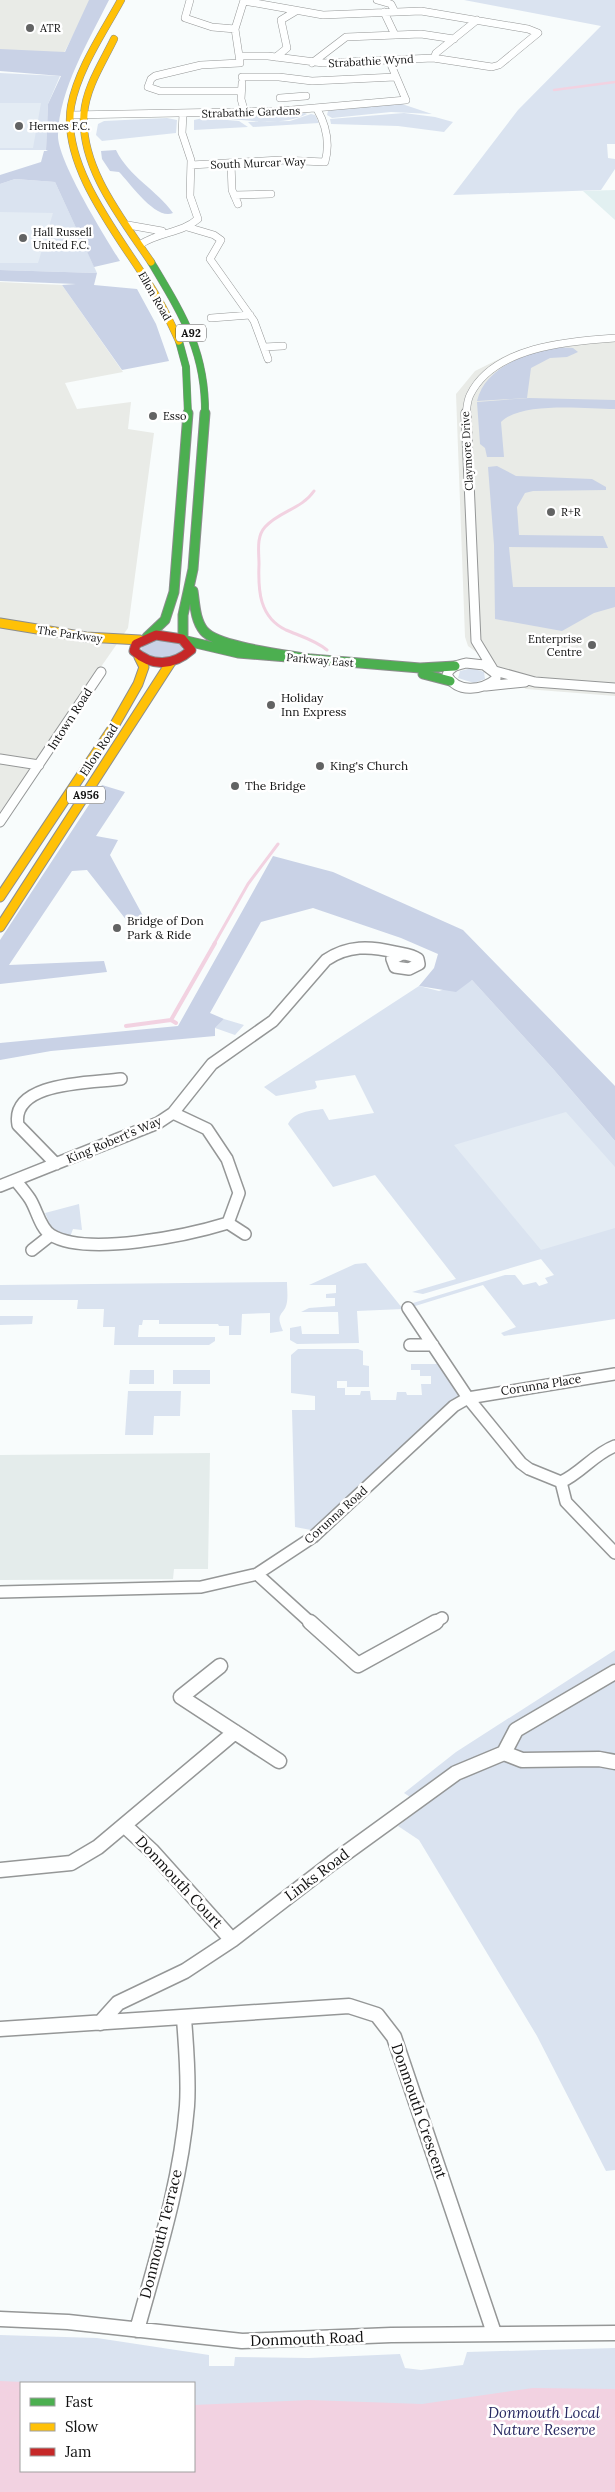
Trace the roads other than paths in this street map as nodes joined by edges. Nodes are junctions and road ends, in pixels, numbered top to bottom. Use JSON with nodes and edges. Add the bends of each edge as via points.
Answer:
{"nodes":[{"id":1,"x":121,"y":0,"type":"edge"},
{"id":2,"x":132,"y":0,"type":"edge"},
{"id":3,"x":190,"y":0,"type":"edge"},
{"id":4,"x":377,"y":0,"type":"edge"},
{"id":5,"x":244,"y":1,"type":"edge"},
{"id":6,"x":296,"y":10,"type":"junction"},
{"id":7,"x":384,"y":12,"type":"junction"},
{"id":8,"x":395,"y":12,"type":"junction"},
{"id":9,"x":477,"y":20,"type":"junction"},
{"id":10,"x":236,"y":29,"type":"junction"},
{"id":11,"x":395,"y":35,"type":"junction"},
{"id":12,"x":454,"y":39,"type":"junction"},
{"id":13,"x":276,"y":57,"type":"junction"},
{"id":14,"x":434,"y":58,"type":"junction"},
{"id":15,"x":239,"y":60,"type":"junction"},
{"id":16,"x":389,"y":60,"type":"junction"},
{"id":17,"x":312,"y":62,"type":"junction"},
{"id":18,"x":242,"y":77,"type":"junction"},
{"id":19,"x":395,"y":77,"type":"junction"},
{"id":20,"x":294,"y":78,"type":"junction"},
{"id":21,"x":240,"y":91,"type":"junction"},
{"id":22,"x":291,"y":92,"type":"junction"},
{"id":23,"x":306,"y":96,"type":"dead end"},
{"id":24,"x":280,"y":98,"type":"dead end"},
{"id":25,"x":317,"y":109,"type":"junction"},
{"id":26,"x":245,"y":113,"type":"junction"},
{"id":27,"x":183,"y":114,"type":"junction"},
{"id":28,"x":70,"y":115,"type":"junction"},
{"id":29,"x":84,"y":115,"type":"junction"},
{"id":30,"x":231,"y":163,"type":"junction"},
{"id":31,"x":192,"y":165,"type":"junction"},
{"id":32,"x":271,"y":194,"type":"dead end"},
{"id":33,"x":234,"y":195,"type":"junction"},
{"id":34,"x":238,"y":204,"type":"dead end"},
{"id":35,"x":128,"y":225,"type":"junction"},
{"id":36,"x":187,"y":227,"type":"junction"},
{"id":37,"x":167,"y":231,"type":"junction"},
{"id":38,"x":141,"y":244,"type":"junction"},
{"id":39,"x":250,"y":315,"type":"junction"},
{"id":40,"x":211,"y":318,"type":"dead end"},
{"id":41,"x":615,"y":338,"type":"edge"},
{"id":42,"x":283,"y":346,"type":"dead end"},
{"id":43,"x":264,"y":347,"type":"junction"},
{"id":44,"x":268,"y":359,"type":"dead end"},
{"id":45,"x":192,"y":576,"type":"junction"},
{"id":46,"x":0,"y":624,"type":"edge"},
{"id":47,"x":144,"y":639,"type":"junction"},
{"id":48,"x":185,"y":640,"type":"junction"},
{"id":49,"x":476,"y":642,"type":"junction"},
{"id":50,"x":137,"y":656,"type":"junction"},
{"id":51,"x":183,"y":658,"type":"junction"},
{"id":52,"x":315,"y":660,"type":"junction"},
{"id":53,"x":171,"y":662,"type":"junction"},
{"id":54,"x":457,"y":665,"type":"junction"},
{"id":55,"x":494,"y":670,"type":"junction"},
{"id":56,"x":101,"y":672,"type":"dead end"},
{"id":57,"x":450,"y":681,"type":"junction"},
{"id":58,"x":534,"y":682,"type":"junction"},
{"id":59,"x":485,"y":686,"type":"junction"},
{"id":60,"x":615,"y":688,"type":"edge"},
{"id":61,"x":0,"y":759,"type":"edge"},
{"id":62,"x":39,"y":766,"type":"junction"},
{"id":63,"x":0,"y":822,"type":"edge"},
{"id":64,"x":4,"y":885,"type":"edge"},
{"id":65,"x":0,"y":897,"type":"edge"},
{"id":66,"x":0,"y":927,"type":"edge"},
{"id":67,"x":402,"y":954,"type":"dead end"},
{"id":68,"x":121,"y":1079,"type":"dead end"},
{"id":69,"x":88,"y":1083,"type":"junction"},
{"id":70,"x":90,"y":1095,"type":"dead end"},
{"id":71,"x":173,"y":1113,"type":"junction"},
{"id":72,"x":56,"y":1164,"type":"junction"},
{"id":73,"x":16,"y":1181,"type":"junction"},
{"id":74,"x":0,"y":1186,"type":"edge"},
{"id":75,"x":228,"y":1223,"type":"junction"},
{"id":76,"x":245,"y":1234,"type":"dead end"},
{"id":77,"x":52,"y":1235,"type":"junction"},
{"id":78,"x":32,"y":1250,"type":"dead end"},
{"id":79,"x":408,"y":1308,"type":"dead end"},
{"id":80,"x":410,"y":1345,"type":"dead end"},
{"id":81,"x":433,"y":1345,"type":"junction"},
{"id":82,"x":615,"y":1374,"type":"edge"},
{"id":83,"x":468,"y":1398,"type":"junction"},
{"id":84,"x":615,"y":1446,"type":"edge"},
{"id":85,"x":561,"y":1482,"type":"junction"},
{"id":86,"x":615,"y":1553,"type":"edge"},
{"id":87,"x":257,"y":1574,"type":"junction"},
{"id":88,"x":0,"y":1592,"type":"edge"},
{"id":89,"x":442,"y":1618,"type":"dead end"},
{"id":90,"x":220,"y":1666,"type":"dead end"},
{"id":91,"x":615,"y":1672,"type":"edge"},
{"id":92,"x":235,"y":1732,"type":"junction"},
{"id":93,"x":504,"y":1753,"type":"junction"},
{"id":94,"x":278,"y":1761,"type":"dead end"},
{"id":95,"x":615,"y":1762,"type":"edge"},
{"id":96,"x":125,"y":1826,"type":"junction"},
{"id":97,"x":0,"y":1870,"type":"edge"},
{"id":98,"x":232,"y":1940,"type":"junction"},
{"id":99,"x":184,"y":2018,"type":"junction"},
{"id":100,"x":100,"y":2023,"type":"junction"},
{"id":101,"x":0,"y":2029,"type":"edge"},
{"id":102,"x":0,"y":2319,"type":"edge"},
{"id":103,"x":136,"y":2330,"type":"junction"},
{"id":104,"x":494,"y":2333,"type":"junction"},
{"id":105,"x":615,"y":2333,"type":"edge"}],
"edges":[{"from":1,"to":28,"type":"main road","name":"Ellon Road","number":"A92","via":[[83,75]]},
{"from":2,"to":29,"type":"main road","name":"Ellon Road","number":"A92","via":[[110,46]]},
{"from":3,"to":10,"type":"street","via":[[185,18],[216,28]]},
{"from":4,"to":8,"type":"street","via":[[391,4]]},
{"from":5,"to":6,"type":"street"},
{"from":5,"to":10,"type":"street"},
{"from":6,"to":7,"type":"street","via":[[329,16]]},
{"from":6,"to":13,"type":"street","via":[[281,20],[286,48]]},
{"from":7,"to":8,"type":"street"},
{"from":7,"to":11,"type":"street"},
{"from":8,"to":9,"type":"street","via":[[421,11]]},
{"from":9,"to":12,"type":"street"},
{"from":9,"to":14,"type":"street","name":"Strabathie Wynd","via":[[538,33],[502,63],[491,67]]},
{"from":10,"to":15,"type":"street"},
{"from":11,"to":12,"type":"street","via":[[425,34]]},
{"from":11,"to":17,"type":"street","via":[[343,38]]},
{"from":12,"to":14,"type":"street"},
{"from":13,"to":15,"type":"street","name":"Strabathie Wynd"},
{"from":13,"to":17,"type":"street","name":"Strabathie Wynd"},
{"from":14,"to":16,"type":"street","name":"Strabathie Wynd"},
{"from":15,"to":18,"type":"street"},
{"from":15,"to":21,"type":"street","name":"Strabathie Wynd","via":[[201,64],[152,78],[148,87],[157,90]]},
{"from":16,"to":17,"type":"street","name":"Strabathie Wynd"},
{"from":16,"to":19,"type":"street","name":"Strabathie Gardens"},
{"from":18,"to":20,"type":"street"},
{"from":18,"to":21,"type":"street"},
{"from":19,"to":20,"type":"street","via":[[312,81]]},
{"from":19,"to":25,"type":"street","name":"Strabathie Gardens","via":[[406,100]]},
{"from":20,"to":22,"type":"street","name":"Strabathie Gardens"},
{"from":21,"to":26,"type":"street"},
{"from":22,"to":23,"type":"street","name":"Strabathie Gardens"},
{"from":22,"to":24,"type":"street","name":"Strabathie Gardens"},
{"from":25,"to":26,"type":"street","name":"Strabathie Gardens"},
{"from":25,"to":30,"type":"street","name":"South Murcar Way","via":[[328,144],[325,162]]},
{"from":26,"to":27,"type":"street","name":"Strabathie Gardens"},
{"from":27,"to":29,"type":"street","name":"Strabathie Gardens"},
{"from":27,"to":31,"type":"street","via":[[182,133]]},
{"from":28,"to":29,"type":"street","name":"Strabathie Gardens"},
{"from":28,"to":47,"type":"main road","name":"Ellon Road","number":"A92","via":[[70,133],[77,160],[171,323],[186,370],[188,416],[174,592],[165,620]]},
{"from":29,"to":35,"type":"main road","name":"Ellon Road","number":"A92","via":[[86,144],[98,174]]},
{"from":30,"to":31,"type":"street","name":"South Murcar Way"},
{"from":30,"to":33,"type":"street"},
{"from":31,"to":36,"type":"street","via":[[190,196],[199,218]]},
{"from":32,"to":33,"type":"street"},
{"from":33,"to":34,"type":"street"},
{"from":35,"to":37,"type":"street"},
{"from":35,"to":38,"type":"main road","name":"Ellon Road","number":"A92"},
{"from":36,"to":37,"type":"street"},
{"from":36,"to":39,"type":"street","via":[[214,234],[221,240],[210,259]]},
{"from":37,"to":38,"type":"street"},
{"from":38,"to":45,"type":"main road","name":"Ellon Road","number":"A92","via":[[180,309],[195,341],[202,370],[202,455]]},
{"from":39,"to":40,"type":"street"},
{"from":39,"to":43,"type":"street"},
{"from":41,"to":49,"type":"street","name":"Claymore Drive","via":[[555,345],[516,356],[487,372],[470,391],[465,419]]},
{"from":42,"to":43,"type":"street"},
{"from":43,"to":44,"type":"street"},
{"from":45,"to":48,"type":"main road","name":"Ellon Road","number":"A92","via":[[181,622]]},
{"from":45,"to":52,"type":"main road","via":[[197,623],[209,636],[235,647]]},
{"from":46,"to":47,"type":"main road","name":"The Parkway","via":[[86,637]]},
{"from":46,"to":50,"type":"main road","name":"The Parkway","via":[[59,642]]},
{"from":47,"to":48,"type":"main road","name":"The Parkway","via":[[166,635]]},
{"from":47,"to":50,"type":"main road","number":"A92","via":[[134,647]]},
{"from":48,"to":51,"type":"main road","number":"A92","via":[[191,650]]},
{"from":48,"to":52,"type":"main road","name":"Parkway East","via":[[230,652]]},
{"from":49,"to":54,"type":"street","via":[[470,656]]},
{"from":49,"to":55,"type":"street","name":"Claymore Drive"},
{"from":50,"to":53,"type":"main road","name":"The Parkway","via":[[156,662]]},
{"from":50,"to":64,"type":"main road","name":"Ellon Road","number":"A956","via":[[144,667],[114,726]]},
{"from":51,"to":53,"type":"main road","name":"Parkway East"},
{"from":51,"to":57,"type":"main road","name":"Parkway East","via":[[216,656],[421,674]]},
{"from":52,"to":54,"type":"main road","name":"Parkway East","via":[[427,668]]},
{"from":53,"to":66,"type":"main road","name":"Ellon Road","number":"A956"},
{"from":54,"to":55,"type":"street","via":[[478,664]]},
{"from":54,"to":57,"type":"street","via":[[447,675]]},
{"from":55,"to":58,"type":"street"},
{"from":55,"to":59,"type":"street","via":[[496,679]]},
{"from":56,"to":62,"type":"street","name":"Intown Road"},
{"from":57,"to":59,"type":"street","via":[[464,687]]},
{"from":58,"to":59,"type":"street"},
{"from":58,"to":60,"type":"street"},
{"from":61,"to":62,"type":"street"},
{"from":62,"to":63,"type":"street","name":"Intown Road"},
{"from":64,"to":65,"type":"main road","name":"Ellon Road","number":"A956"},
{"from":67,"to":71,"type":"street","name":"King Robert's Way","via":[[363,946],[333,954],[266,1028],[212,1064]]},
{"from":68,"to":69,"type":"street"},
{"from":69,"to":70,"type":"street"},
{"from":69,"to":72,"type":"street","via":[[48,1088],[21,1104],[17,1110],[18,1125]]},
{"from":71,"to":72,"type":"street","name":"King Robert's Way","via":[[158,1123]]},
{"from":71,"to":75,"type":"street","via":[[207,1129],[227,1159],[239,1193]]},
{"from":72,"to":73,"type":"street","name":"King Robert's Way"},
{"from":73,"to":74,"type":"street","name":"King Robert's Way"},
{"from":73,"to":77,"type":"street","via":[[31,1199],[44,1228]]},
{"from":75,"to":76,"type":"street"},
{"from":75,"to":77,"type":"street","via":[[110,1244]]},
{"from":77,"to":78,"type":"street"},
{"from":79,"to":81,"type":"street"},
{"from":80,"to":81,"type":"street"},
{"from":81,"to":83,"type":"street"},
{"from":82,"to":83,"type":"street","name":"Corunna Place"},
{"from":83,"to":85,"type":"street","via":[[521,1463]]},
{"from":83,"to":87,"type":"street","name":"Corunna Road","via":[[454,1406],[313,1537]]},
{"from":84,"to":85,"type":"street","via":[[603,1451],[580,1473]]},
{"from":85,"to":86,"type":"street","via":[[566,1502]]},
{"from":87,"to":88,"type":"street","name":"Corunna Road","via":[[201,1587]]},
{"from":87,"to":89,"type":"street","via":[[358,1665]]},
{"from":90,"to":92,"type":"street","via":[[181,1697]]},
{"from":91,"to":93,"type":"street","via":[[516,1730]]},
{"from":92,"to":94,"type":"street"},
{"from":92,"to":96,"type":"street","name":"Donmouth Court"},
{"from":93,"to":95,"type":"street","via":[[522,1760],[599,1759]]},
{"from":93,"to":98,"type":"street","name":"Links Road","via":[[456,1773],[439,1784]]},
{"from":96,"to":97,"type":"street","name":"Donmouth Court","via":[[71,1863]]},
{"from":96,"to":98,"type":"street","name":"Donmouth Court","via":[[152,1851]]},
{"from":98,"to":100,"type":"street","name":"Links Road","via":[[185,1971],[118,2003]]},
{"from":99,"to":100,"type":"street","name":"Donmouth Crescent"},
{"from":99,"to":103,"type":"street","name":"Donmouth Terrace","via":[[186,2120],[169,2212]]},
{"from":99,"to":104,"type":"street","name":"Donmouth Crescent","via":[[349,2006],[377,2015],[394,2037]]},
{"from":100,"to":101,"type":"street"},
{"from":102,"to":103,"type":"street","name":"Donmouth Road"},
{"from":103,"to":104,"type":"street","name":"Donmouth Road","via":[[242,2341]]},
{"from":104,"to":105,"type":"street","name":"Donmouth Road"}]}
